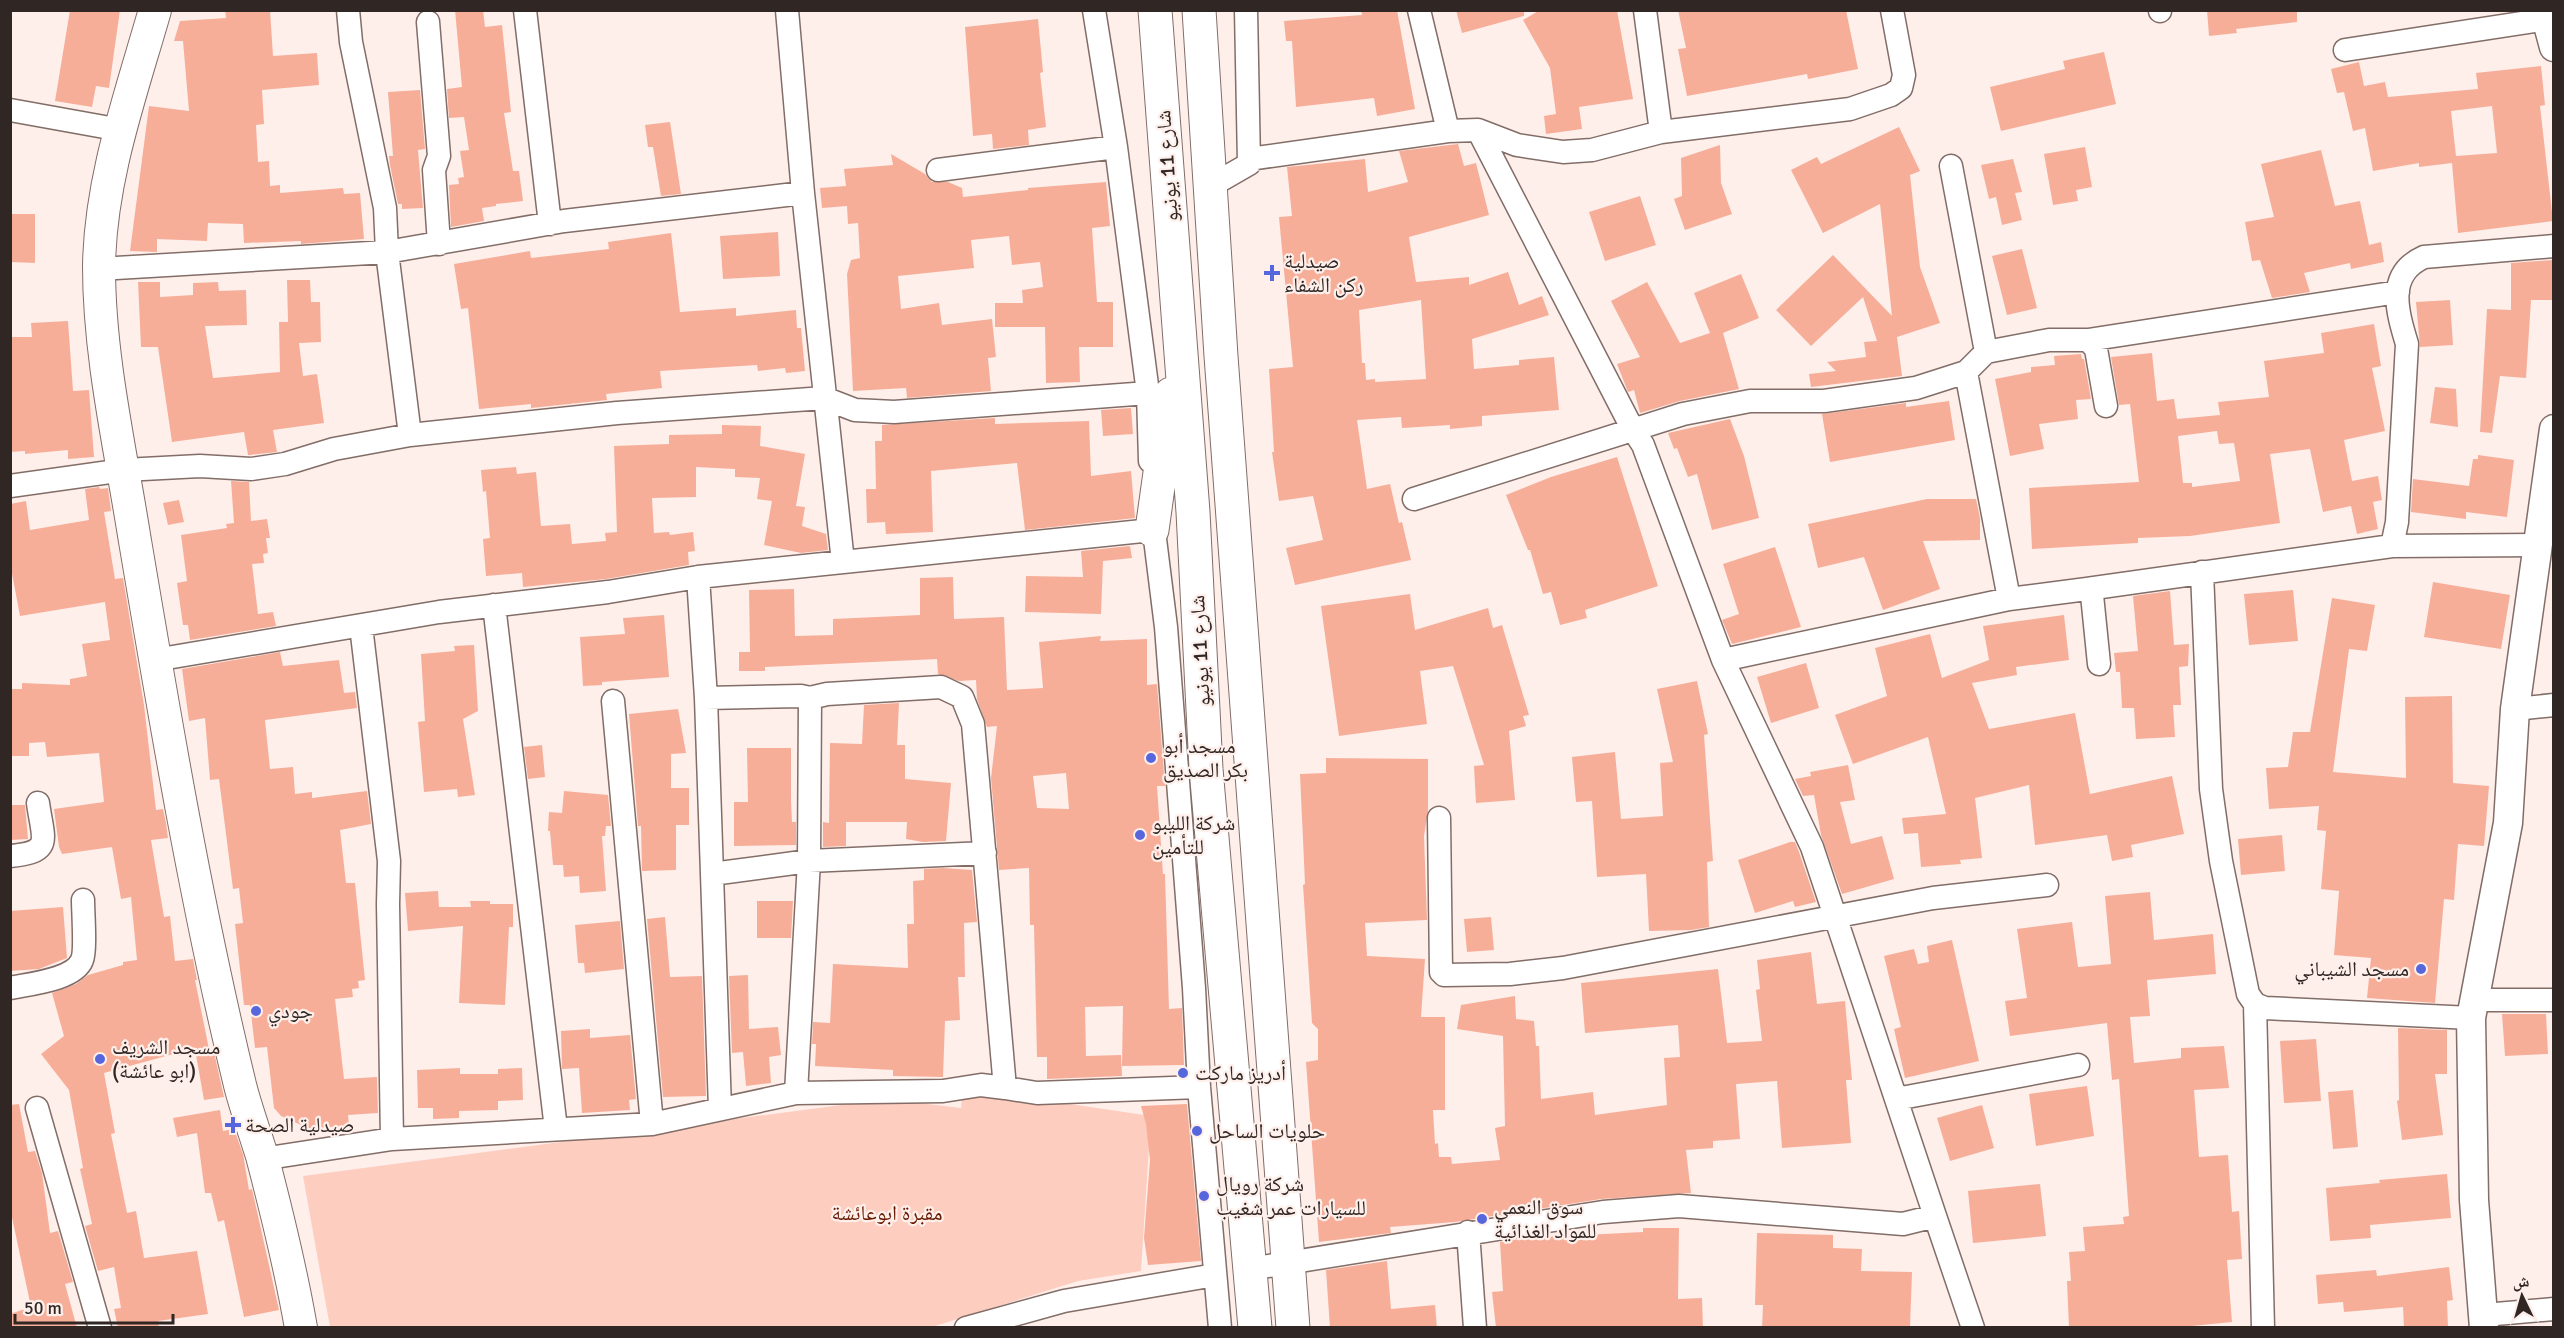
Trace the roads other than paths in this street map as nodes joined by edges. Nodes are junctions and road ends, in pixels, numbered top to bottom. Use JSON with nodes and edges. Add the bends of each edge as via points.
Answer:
{"nodes":[{"id":1,"x":155,"y":10,"type":"edge"},
{"id":2,"x":348,"y":10,"type":"edge"},
{"id":3,"x":525,"y":10,"type":"edge"},
{"id":4,"x":786,"y":10,"type":"edge"},
{"id":5,"x":1094,"y":10,"type":"edge"},
{"id":6,"x":1155,"y":10,"type":"edge"},
{"id":7,"x":1199,"y":10,"type":"edge"},
{"id":8,"x":1246,"y":10,"type":"edge"},
{"id":9,"x":1419,"y":10,"type":"edge"},
{"id":10,"x":1645,"y":10,"type":"edge"},
{"id":11,"x":1892,"y":10,"type":"edge"},
{"id":12,"x":2548,"y":16,"type":"edge"},
{"id":13,"x":428,"y":22,"type":"dead end"},
{"id":14,"x":2553,"y":47,"type":"edge"},
{"id":15,"x":2345,"y":50,"type":"dead end"},
{"id":16,"x":10,"y":110,"type":"edge"},
{"id":17,"x":121,"y":130,"type":"junction"},
{"id":18,"x":1478,"y":130,"type":"junction"},
{"id":19,"x":1448,"y":131,"type":"junction"},
{"id":20,"x":1661,"y":132,"type":"junction"},
{"id":21,"x":1116,"y":147,"type":"junction"},
{"id":22,"x":1249,"y":159,"type":"junction"},
{"id":23,"x":1951,"y":166,"type":"dead end"},
{"id":24,"x":938,"y":170,"type":"dead end"},
{"id":25,"x":1209,"y":187,"type":"junction"},
{"id":26,"x":803,"y":193,"type":"junction"},
{"id":27,"x":550,"y":224,"type":"junction"},
{"id":28,"x":439,"y":244,"type":"junction"},
{"id":29,"x":2553,"y":246,"type":"edge"},
{"id":30,"x":387,"y":252,"type":"junction"},
{"id":31,"x":99,"y":269,"type":"junction"},
{"id":32,"x":2398,"y":292,"type":"junction"},
{"id":33,"x":1179,"y":330,"type":"junction"},
{"id":34,"x":2088,"y":340,"type":"junction"},
{"id":35,"x":1986,"y":352,"type":"junction"},
{"id":36,"x":1966,"y":372,"type":"junction"},
{"id":37,"x":1148,"y":393,"type":"junction"},
{"id":38,"x":824,"y":398,"type":"junction"},
{"id":39,"x":2106,"y":405,"type":"dead end"},
{"id":40,"x":1632,"y":428,"type":"junction"},
{"id":41,"x":2553,"y":429,"type":"edge"},
{"id":42,"x":410,"y":435,"type":"junction"},
{"id":43,"x":124,"y":470,"type":"junction"},
{"id":44,"x":10,"y":486,"type":"edge"},
{"id":45,"x":1414,"y":499,"type":"dead end"},
{"id":46,"x":1152,"y":530,"type":"junction"},
{"id":47,"x":2538,"y":545,"type":"junction"},
{"id":48,"x":2392,"y":546,"type":"junction"},
{"id":49,"x":843,"y":562,"type":"junction"},
{"id":50,"x":2202,"y":572,"type":"junction"},
{"id":51,"x":698,"y":577,"type":"junction"},
{"id":52,"x":2088,"y":589,"type":"junction"},
{"id":53,"x":2009,"y":599,"type":"junction"},
{"id":54,"x":494,"y":605,"type":"junction"},
{"id":55,"x":361,"y":626,"type":"junction"},
{"id":56,"x":155,"y":660,"type":"junction"},
{"id":57,"x":1723,"y":660,"type":"junction"},
{"id":58,"x":2099,"y":664,"type":"dead end"},
{"id":59,"x":706,"y":698,"type":"junction"},
{"id":60,"x":810,"y":698,"type":"junction"},
{"id":61,"x":613,"y":701,"type":"dead end"},
{"id":62,"x":2553,"y":705,"type":"edge"},
{"id":63,"x":2515,"y":708,"type":"junction"},
{"id":64,"x":38,"y":803,"type":"dead end"},
{"id":65,"x":1439,"y":819,"type":"dead end"},
{"id":66,"x":985,"y":853,"type":"junction"},
{"id":67,"x":10,"y":856,"type":"edge"},
{"id":68,"x":809,"y":861,"type":"junction"},
{"id":69,"x":712,"y":874,"type":"junction"},
{"id":70,"x":2047,"y":885,"type":"dead end"},
{"id":71,"x":83,"y":900,"type":"dead end"},
{"id":72,"x":1835,"y":915,"type":"junction"},
{"id":73,"x":10,"y":988,"type":"edge"},
{"id":74,"x":2553,"y":1000,"type":"edge"},
{"id":75,"x":2255,"y":1004,"type":"junction"},
{"id":76,"x":2473,"y":1009,"type":"junction"},
{"id":77,"x":2078,"y":1065,"type":"dead end"},
{"id":78,"x":1199,"y":1087,"type":"junction"},
{"id":79,"x":1005,"y":1088,"type":"junction"},
{"id":80,"x":796,"y":1093,"type":"junction"},
{"id":81,"x":1896,"y":1099,"type":"junction"},
{"id":82,"x":37,"y":1108,"type":"dead end"},
{"id":83,"x":720,"y":1109,"type":"junction"},
{"id":84,"x":652,"y":1124,"type":"junction"},
{"id":85,"x":556,"y":1129,"type":"junction"},
{"id":86,"x":392,"y":1139,"type":"junction"},
{"id":87,"x":262,"y":1159,"type":"junction"},
{"id":88,"x":1935,"y":1216,"type":"junction"},
{"id":89,"x":1468,"y":1232,"type":"junction"},
{"id":90,"x":1288,"y":1263,"type":"junction"},
{"id":91,"x":1250,"y":1269,"type":"junction"},
{"id":92,"x":1215,"y":1275,"type":"junction"},
{"id":93,"x":2553,"y":1309,"type":"edge"},
{"id":94,"x":2484,"y":1321,"type":"edge"},
{"id":95,"x":1001,"y":1323,"type":"edge"},
{"id":96,"x":100,"y":1328,"type":"edge"},
{"id":97,"x":301,"y":1328,"type":"edge"},
{"id":98,"x":966,"y":1328,"type":"edge"},
{"id":99,"x":1220,"y":1328,"type":"edge"},
{"id":100,"x":1255,"y":1328,"type":"edge"},
{"id":101,"x":1293,"y":1328,"type":"edge"},
{"id":102,"x":1475,"y":1328,"type":"edge"},
{"id":103,"x":1973,"y":1328,"type":"edge"},
{"id":104,"x":2264,"y":1328,"type":"edge"}],
"edges":[{"from":1,"to":17,"type":"main road"},
{"from":2,"to":30,"type":"street","via":[[385,208]]},
{"from":3,"to":27,"type":"street"},
{"from":4,"to":26,"type":"street"},
{"from":5,"to":21,"type":"street"},
{"from":6,"to":33,"type":"highway","name":"شارع 11 يونيو"},
{"from":7,"to":25,"type":"highway","name":"شارع 11 يونيو"},
{"from":8,"to":22,"type":"street"},
{"from":9,"to":19,"type":"street"},
{"from":10,"to":20,"type":"street"},
{"from":11,"to":20,"type":"street","via":[[1904,75],[1901,88],[1891,95],[1850,109]]},
{"from":12,"to":14,"type":"street"},
{"from":12,"to":15,"type":"street"},
{"from":13,"to":28,"type":"street","via":[[439,156],[434,170]]},
{"from":16,"to":17,"type":"street"},
{"from":17,"to":31,"type":"main road","via":[[105,202]]},
{"from":18,"to":19,"type":"street"},
{"from":18,"to":20,"type":"street","via":[[1517,145],[1563,152],[1592,150]]},
{"from":18,"to":40,"type":"street"},
{"from":19,"to":22,"type":"street"},
{"from":21,"to":24,"type":"street"},
{"from":21,"to":37,"type":"street"},
{"from":22,"to":25,"type":"street","via":[[1246,168]]},
{"from":23,"to":35,"type":"street"},
{"from":25,"to":90,"type":"highway","name":"شارع 11 يونيو"},
{"from":26,"to":27,"type":"street"},
{"from":26,"to":38,"type":"street"},
{"from":27,"to":28,"type":"street"},
{"from":28,"to":30,"type":"street"},
{"from":29,"to":32,"type":"street","via":[[2424,257],[2401,274]]},
{"from":30,"to":31,"type":"street"},
{"from":30,"to":42,"type":"street"},
{"from":31,"to":43,"type":"main road","via":[[106,361]]},
{"from":32,"to":34,"type":"street"},
{"from":32,"to":48,"type":"street","via":[[2399,317],[2408,344],[2397,522]]},
{"from":33,"to":46,"type":"highway"},
{"from":33,"to":91,"type":"highway","name":"شارع 11 يونيو","via":[[1206,769]]},
{"from":34,"to":35,"type":"street","via":[[2049,340]]},
{"from":34,"to":39,"type":"street","via":[[2096,349]]},
{"from":35,"to":36,"type":"street"},
{"from":36,"to":40,"type":"street","via":[[1916,388],[1824,401],[1750,401]]},
{"from":36,"to":53,"type":"street"},
{"from":37,"to":38,"type":"street","via":[[894,412],[855,410]]},
{"from":37,"to":46,"type":"street"},
{"from":38,"to":42,"type":"street","via":[[617,413]]},
{"from":38,"to":49,"type":"street"},
{"from":40,"to":45,"type":"street"},
{"from":40,"to":57,"type":"street","via":[[1643,445]]},
{"from":41,"to":47,"type":"street"},
{"from":42,"to":43,"type":"street","via":[[251,469],[200,466]]},
{"from":43,"to":44,"type":"street"},
{"from":43,"to":56,"type":"main road"},
{"from":46,"to":49,"type":"street"},
{"from":46,"to":78,"type":"street","via":[[1166,627]]},
{"from":47,"to":48,"type":"street"},
{"from":47,"to":63,"type":"street"},
{"from":48,"to":50,"type":"street"},
{"from":49,"to":51,"type":"street"},
{"from":50,"to":52,"type":"street"},
{"from":50,"to":75,"type":"street","via":[[2211,789],[2248,994]]},
{"from":51,"to":54,"type":"street"},
{"from":51,"to":59,"type":"street"},
{"from":52,"to":53,"type":"street"},
{"from":52,"to":58,"type":"street","via":[[2092,595]]},
{"from":53,"to":57,"type":"street"},
{"from":54,"to":55,"type":"street"},
{"from":54,"to":85,"type":"street"},
{"from":55,"to":56,"type":"street"},
{"from":55,"to":86,"type":"street","via":[[389,861]]},
{"from":56,"to":87,"type":"main road","via":[[190,852],[241,1087]]},
{"from":57,"to":72,"type":"street","via":[[1812,848]]},
{"from":59,"to":60,"type":"street"},
{"from":59,"to":69,"type":"street"},
{"from":60,"to":66,"type":"street","via":[[941,687],[962,697],[973,724]]},
{"from":60,"to":68,"type":"street"},
{"from":61,"to":84,"type":"street"},
{"from":62,"to":63,"type":"street"},
{"from":63,"to":76,"type":"street","via":[[2508,823]]},
{"from":64,"to":67,"type":"street","via":[[43,842],[40,849],[33,854]]},
{"from":65,"to":72,"type":"street","via":[[1444,975],[1563,968]]},
{"from":66,"to":68,"type":"street"},
{"from":66,"to":79,"type":"street"},
{"from":68,"to":69,"type":"street"},
{"from":68,"to":80,"type":"street"},
{"from":69,"to":83,"type":"street"},
{"from":70,"to":72,"type":"street","via":[[1933,898]]},
{"from":71,"to":73,"type":"street","via":[[83,959],[74,970]]},
{"from":72,"to":81,"type":"street"},
{"from":74,"to":76,"type":"street"},
{"from":75,"to":76,"type":"street","via":[[2265,1008]]},
{"from":75,"to":104,"type":"street"},
{"from":76,"to":94,"type":"street","via":[[2474,1200]]},
{"from":77,"to":81,"type":"street"},
{"from":78,"to":79,"type":"street","via":[[1037,1093]]},
{"from":78,"to":92,"type":"street"},
{"from":79,"to":80,"type":"street","via":[[981,1085],[943,1090]]},
{"from":80,"to":83,"type":"street"},
{"from":81,"to":88,"type":"street"},
{"from":82,"to":96,"type":"street"},
{"from":83,"to":84,"type":"street"},
{"from":84,"to":85,"type":"street"},
{"from":85,"to":86,"type":"street"},
{"from":86,"to":87,"type":"street"},
{"from":87,"to":97,"type":"main road"},
{"from":88,"to":89,"type":"street","via":[[1903,1224],[1678,1206],[1603,1212]]},
{"from":88,"to":103,"type":"street"},
{"from":89,"to":90,"type":"street"},
{"from":89,"to":102,"type":"street"},
{"from":90,"to":91,"type":"street"},
{"from":90,"to":101,"type":"highway","name":"شارع 11 يونيو"},
{"from":91,"to":100,"type":"highway","name":"شارع 11 يونيو"},
{"from":92,"to":95,"type":"street","via":[[1064,1301]]},
{"from":92,"to":99,"type":"street"},
{"from":93,"to":94,"type":"street"},
{"from":95,"to":98,"type":"street"}]}
